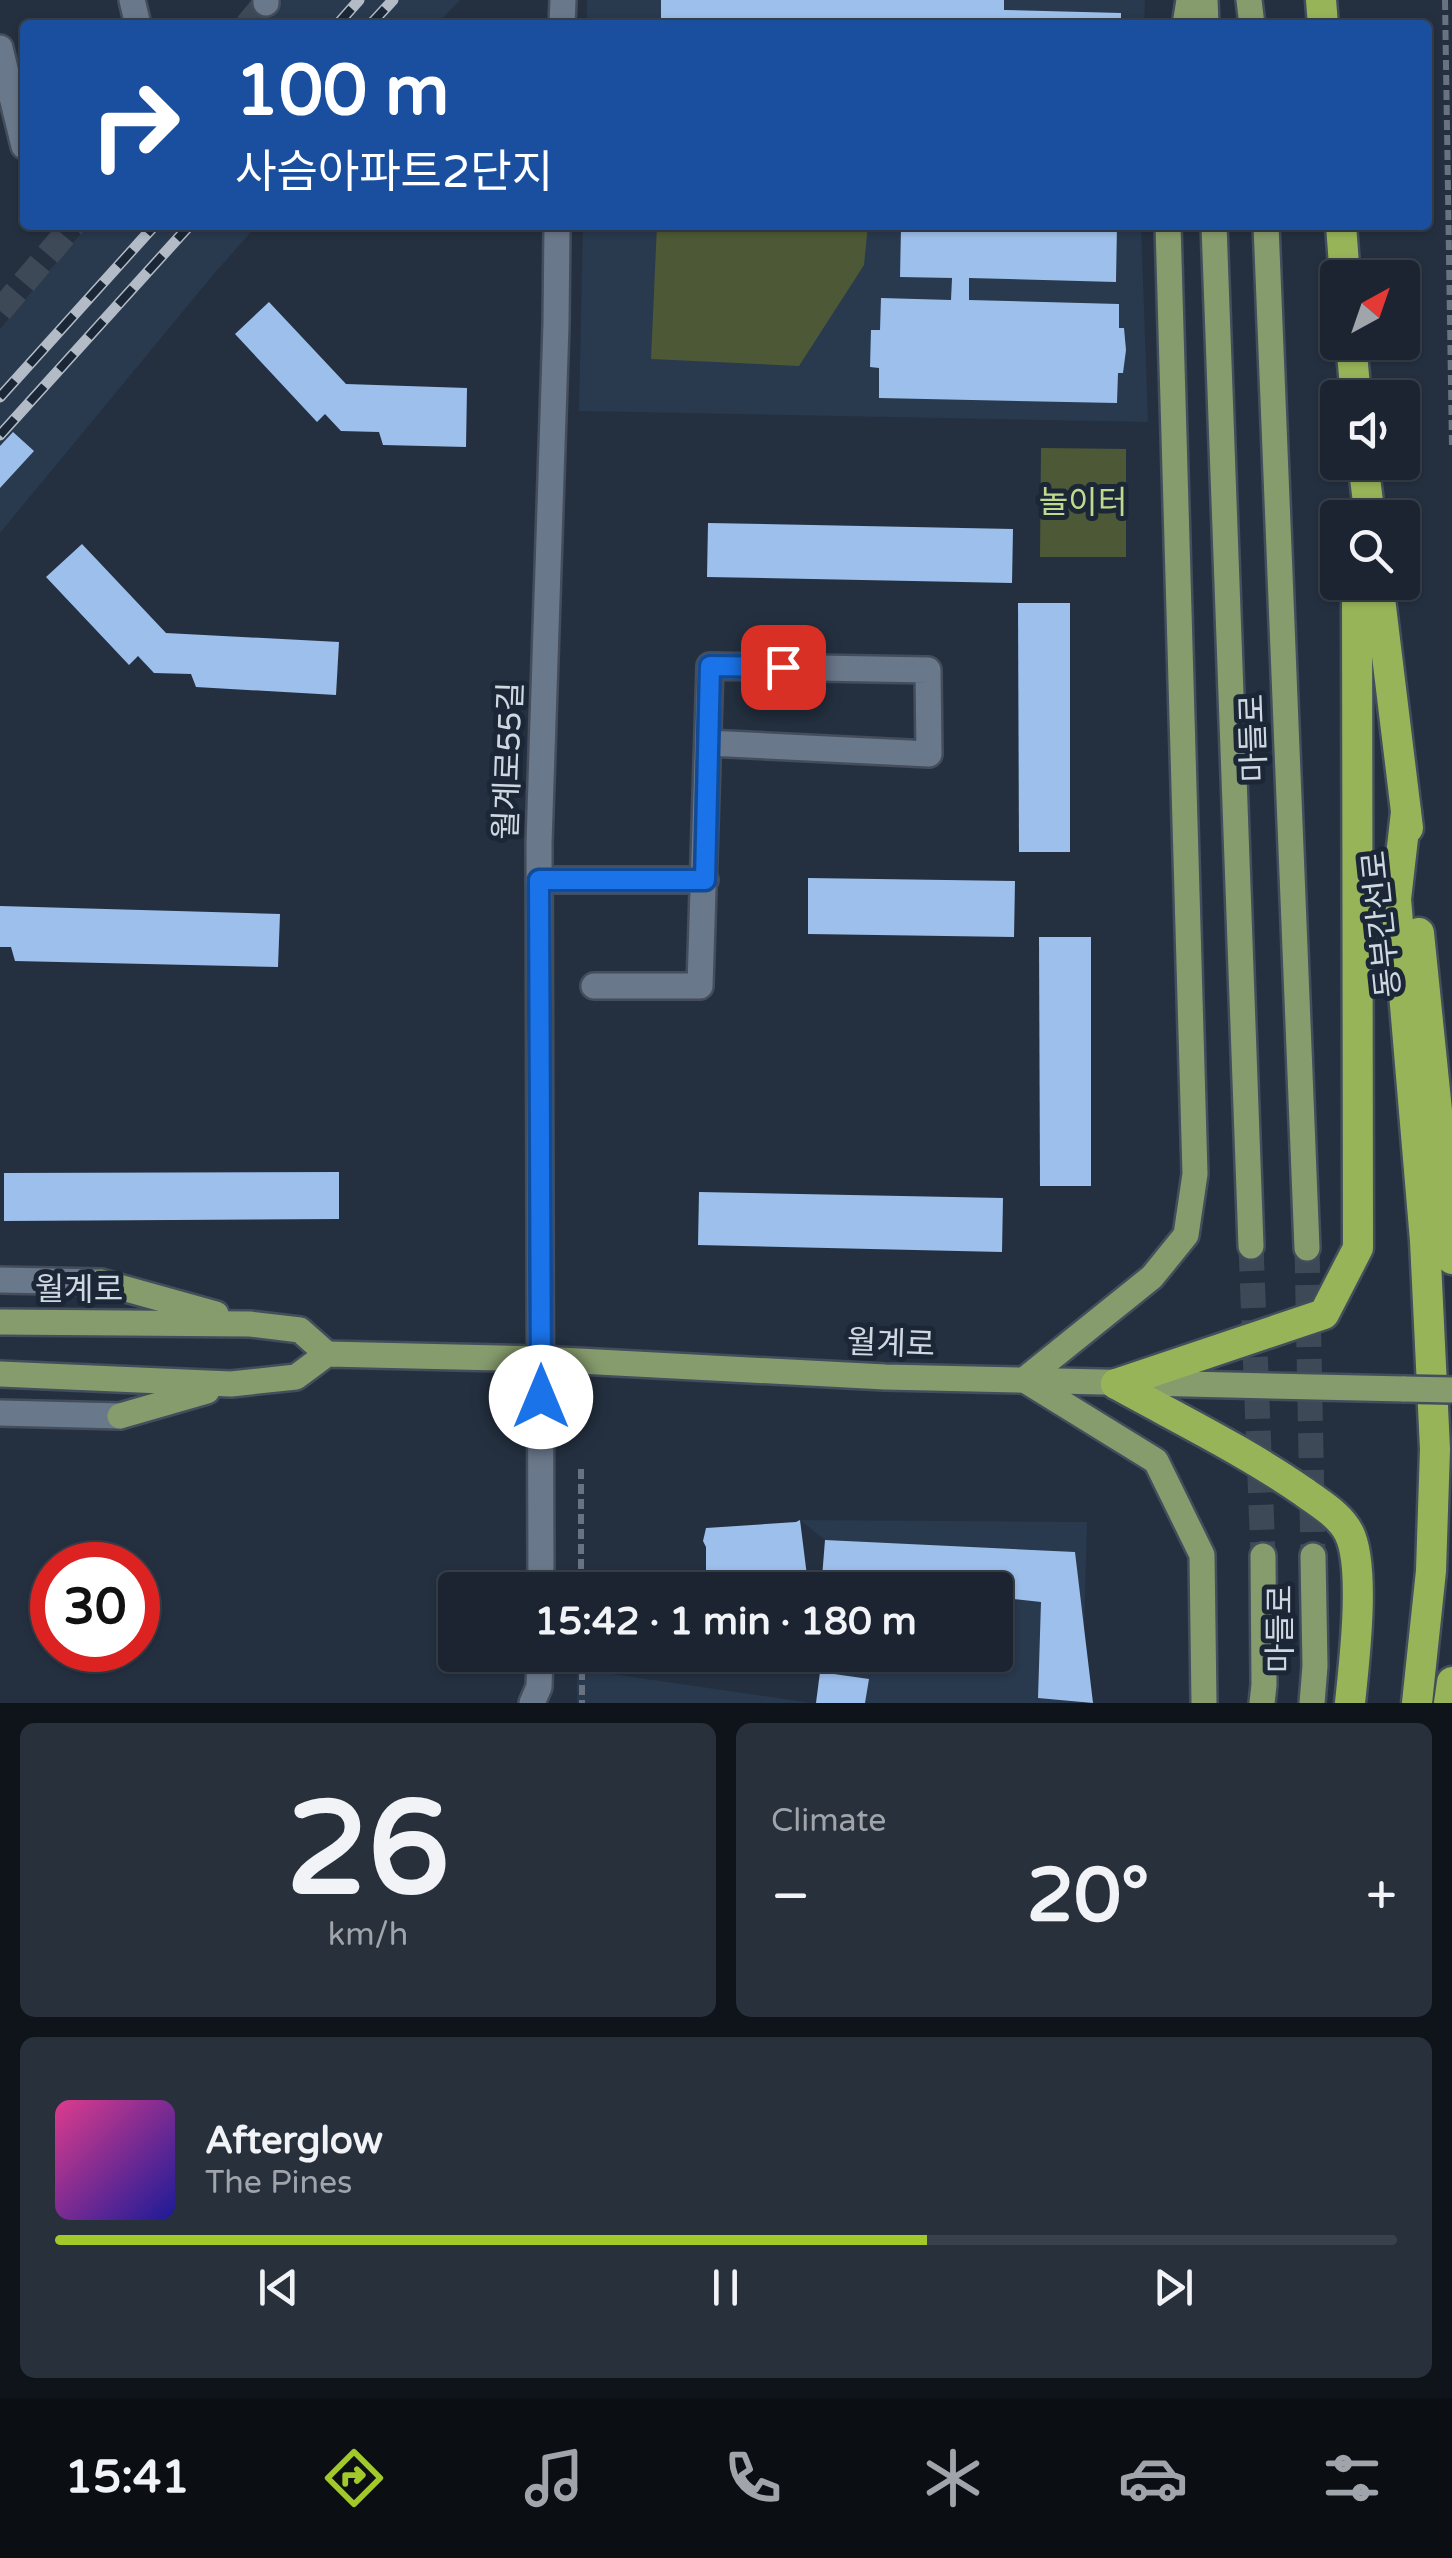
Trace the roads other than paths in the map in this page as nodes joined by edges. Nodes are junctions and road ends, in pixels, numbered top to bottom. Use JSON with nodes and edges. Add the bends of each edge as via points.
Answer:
{"nodes":[{"id":1,"x":0,"y":48,"type":"edge"},
{"id":2,"x":20,"y":126,"type":"edge"},
{"id":3,"x":557,"y":230,"type":"edge"},
{"id":4,"x":1168,"y":230,"type":"edge"},
{"id":5,"x":1214,"y":230,"type":"edge"},
{"id":6,"x":1266,"y":230,"type":"edge"},
{"id":7,"x":1341,"y":230,"type":"edge"},
{"id":8,"x":1344,"y":260,"type":"edge"},
{"id":9,"x":1357,"y":600,"type":"edge"},
{"id":10,"x":1380,"y":600,"type":"edge"},
{"id":11,"x":708,"y":744,"type":"junction"},
{"id":12,"x":1406,"y":812,"type":"junction"},
{"id":13,"x":539,"y":880,"type":"junction"},
{"id":14,"x":705,"y":880,"type":"junction"},
{"id":15,"x":594,"y":986,"type":"dead end"},
{"id":16,"x":1251,"y":1246,"type":"tunnel mouth"},
{"id":17,"x":1307,"y":1248,"type":"tunnel mouth"},
{"id":18,"x":1452,"y":1260,"type":"edge"},
{"id":19,"x":0,"y":1280,"type":"edge"},
{"id":20,"x":100,"y":1282,"type":"joint"},
{"id":21,"x":0,"y":1322,"type":"edge"},
{"id":22,"x":250,"y":1324,"type":"junction"},
{"id":23,"x":328,"y":1354,"type":"junction"},
{"id":24,"x":540,"y":1358,"type":"junction"},
{"id":25,"x":0,"y":1374,"type":"edge"},
{"id":26,"x":1024,"y":1380,"type":"junction"},
{"id":27,"x":231,"y":1384,"type":"junction"},
{"id":28,"x":1116,"y":1384,"type":"junction"},
{"id":29,"x":1452,"y":1390,"type":"edge"},
{"id":30,"x":0,"y":1414,"type":"edge"},
{"id":31,"x":120,"y":1416,"type":"joint"},
{"id":32,"x":1263,"y":1556,"type":"tunnel mouth"},
{"id":33,"x":1314,"y":1556,"type":"tunnel mouth"},
{"id":34,"x":541,"y":1572,"type":"edge"},
{"id":35,"x":539,"y":1672,"type":"edge"},
{"id":36,"x":1452,"y":1682,"type":"edge"},
{"id":37,"x":532,"y":1703,"type":"edge"},
{"id":38,"x":1204,"y":1703,"type":"edge"},
{"id":39,"x":1262,"y":1703,"type":"edge"},
{"id":40,"x":1312,"y":1703,"type":"edge"},
{"id":41,"x":1350,"y":1703,"type":"edge"},
{"id":42,"x":1417,"y":1703,"type":"edge"},
{"id":43,"x":1449,"y":1703,"type":"edge"}],
"edges":[{"from":1,"to":2,"type":"street"},
{"from":3,"to":13,"type":"street","name":"월계로55길"},
{"from":4,"to":26,"type":"main road","via":[[1196,1174],[1186,1235],[1152,1277]]},
{"from":5,"to":16,"type":"main road","name":"마들로"},
{"from":6,"to":17,"type":"main road","name":"마들로"},
{"from":7,"to":8,"type":"highway"},
{"from":9,"to":28,"type":"highway","via":[[1358,1248],[1324,1314]]},
{"from":10,"to":12,"type":"highway","name":"동부간선로"},
{"from":11,"to":11,"type":"street","via":[[710,666],[928,670],[928,754]]},
{"from":11,"to":14,"type":"street"},
{"from":12,"to":18,"type":"highway","name":"동부간선로"},
{"from":12,"to":42,"type":"highway","via":[[1396,900],[1425,1241],[1434,1449],[1431,1571]]},
{"from":13,"to":14,"type":"street"},
{"from":13,"to":24,"type":"street","name":"월계로55길"},
{"from":14,"to":15,"type":"street","via":[[700,986]]},
{"from":19,"to":20,"type":"street"},
{"from":20,"to":22,"type":"main road"},
{"from":21,"to":22,"type":"main road","name":"월계로"},
{"from":22,"to":23,"type":"main road","name":"월계로","via":[[300,1330]]},
{"from":23,"to":24,"type":"main road","name":"월계로"},
{"from":23,"to":27,"type":"main road","via":[[296,1377]]},
{"from":24,"to":26,"type":"main road","name":"월계로"},
{"from":24,"to":34,"type":"street","name":"월계로55길"},
{"from":25,"to":27,"type":"main road"},
{"from":26,"to":28,"type":"main road","name":"월계로"},
{"from":26,"to":38,"type":"main road","via":[[1156,1461],[1202,1555]]},
{"from":27,"to":31,"type":"main road"},
{"from":28,"to":29,"type":"main road","name":"월계로","bridge":true},
{"from":28,"to":41,"type":"highway","via":[[1276,1472],[1344,1525],[1352,1539],[1357,1596]]},
{"from":30,"to":31,"type":"street"},
{"from":32,"to":39,"type":"main road","name":"마들로"},
{"from":33,"to":40,"type":"main road","name":"마들로"},
{"from":35,"to":37,"type":"street"},
{"from":36,"to":43,"type":"highway"}]}
